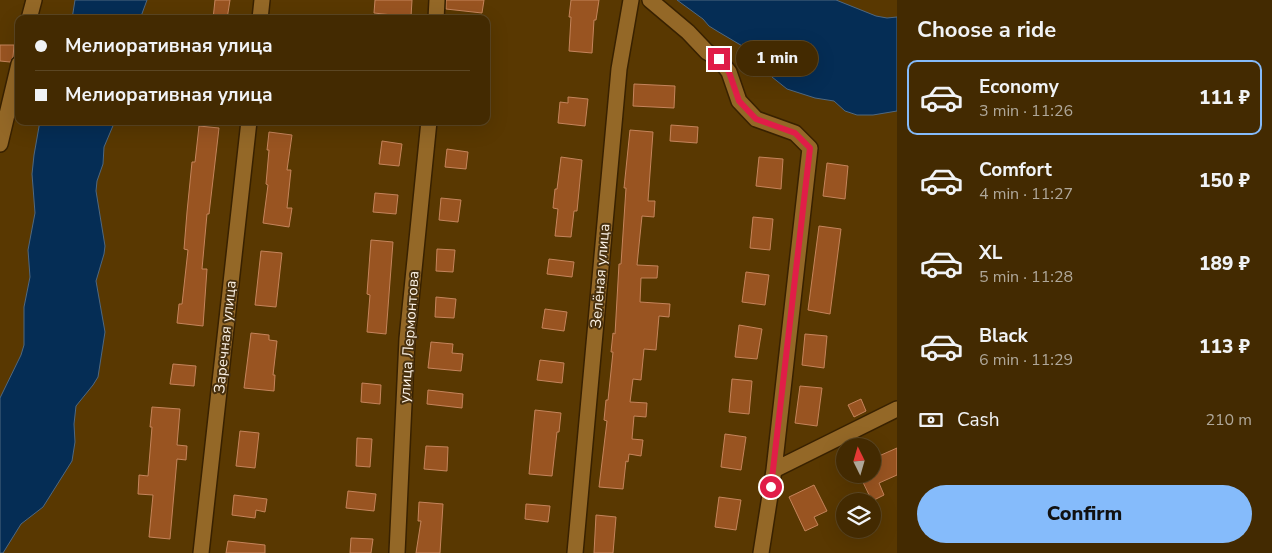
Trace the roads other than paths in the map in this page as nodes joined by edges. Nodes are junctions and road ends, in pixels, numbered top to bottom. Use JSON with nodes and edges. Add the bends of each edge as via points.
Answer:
{"nodes":[{"id":1,"x":34,"y":0,"type":"edge"},
{"id":2,"x":262,"y":0,"type":"edge"},
{"id":3,"x":437,"y":0,"type":"edge"},
{"id":4,"x":631,"y":0,"type":"edge"},
{"id":5,"x":650,"y":0,"type":"edge"},
{"id":6,"x":31,"y":15,"type":"edge"},
{"id":7,"x":260,"y":15,"type":"edge"},
{"id":8,"x":436,"y":15,"type":"edge"},
{"id":9,"x":15,"y":81,"type":"edge"},
{"id":10,"x":249,"y":125,"type":"edge"},
{"id":11,"x":429,"y":125,"type":"edge"},
{"id":12,"x":0,"y":144,"type":"edge"},
{"id":13,"x":897,"y":409,"type":"edge"},
{"id":14,"x":774,"y":470,"type":"junction"},
{"id":15,"x":201,"y":553,"type":"edge"},
{"id":16,"x":397,"y":553,"type":"edge"},
{"id":17,"x":575,"y":553,"type":"edge"},
{"id":18,"x":761,"y":553,"type":"edge"}],
"edges":[{"from":1,"to":6,"type":"street"},
{"from":2,"to":7,"type":"street"},
{"from":3,"to":8,"type":"street"},
{"from":4,"to":17,"type":"street","name":"Зелёная улица","via":[[616,98]]},
{"from":5,"to":14,"type":"street","via":[[719,59],[729,72],[739,101],[756,119],[795,133],[810,148]]},
{"from":9,"to":12,"type":"street"},
{"from":10,"to":15,"type":"street","name":"Заречная улица"},
{"from":11,"to":16,"type":"street","name":"улица Лермонтова","via":[[407,339]]},
{"from":13,"to":14,"type":"street"},
{"from":14,"to":18,"type":"street"}]}
